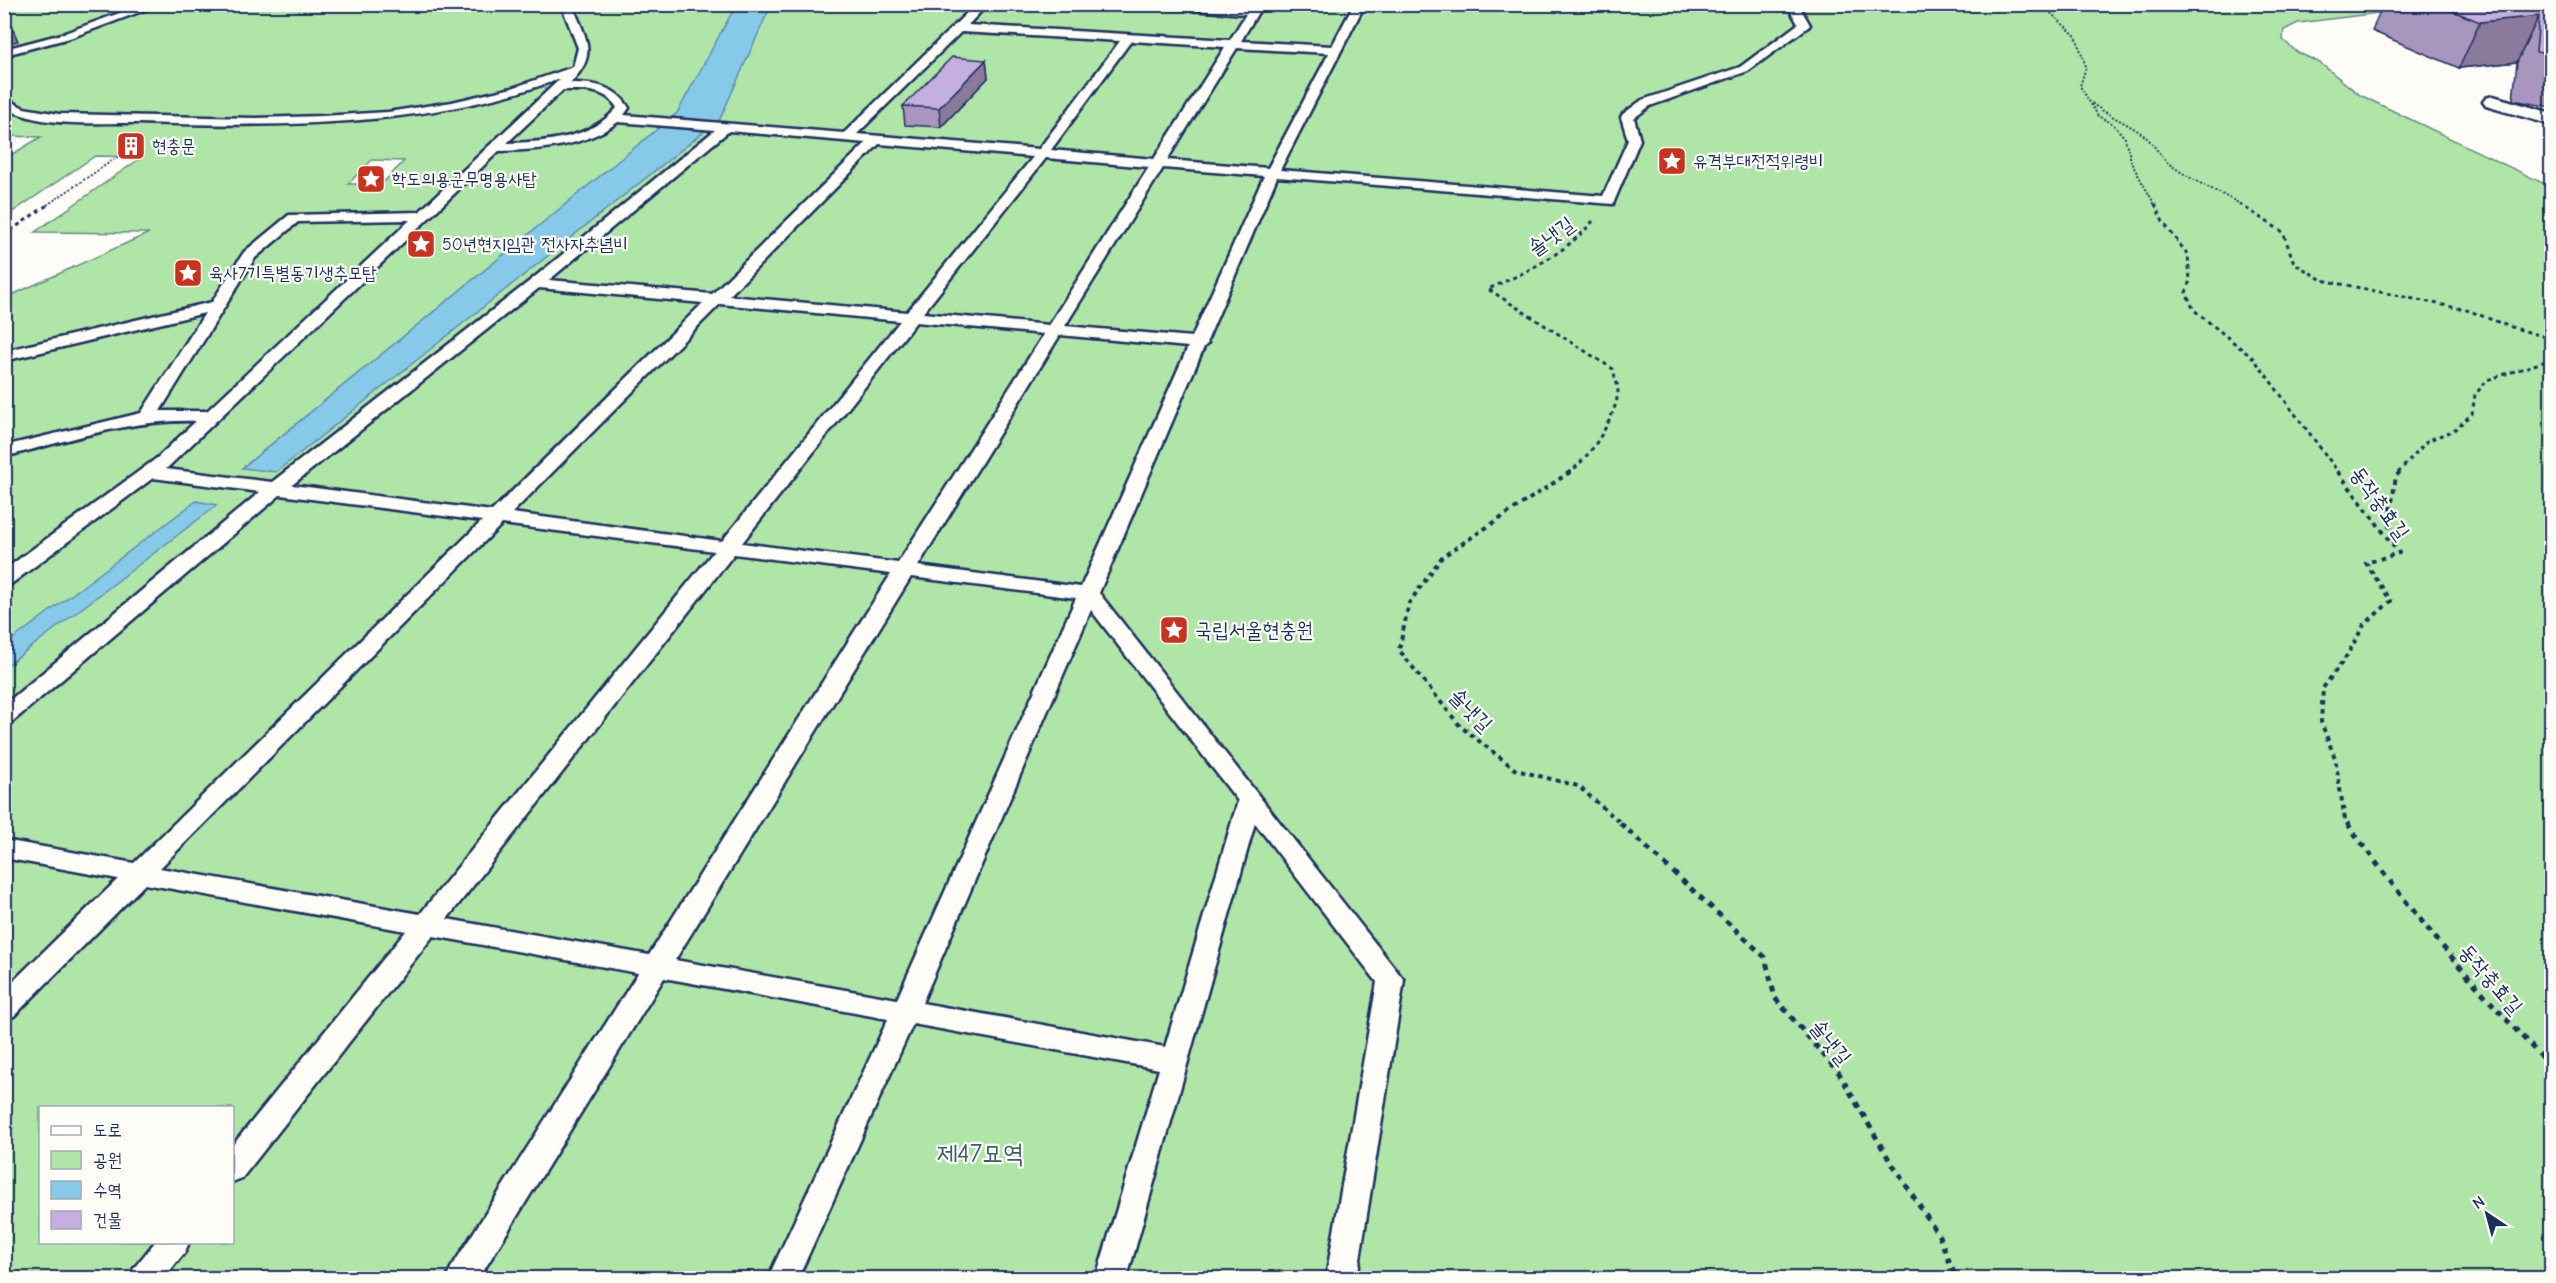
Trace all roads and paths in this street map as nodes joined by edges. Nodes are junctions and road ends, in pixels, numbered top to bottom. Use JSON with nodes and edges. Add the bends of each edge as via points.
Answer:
{"nodes":[{"id":1,"x":156,"y":4,"type":"edge"},
{"id":2,"x":566,"y":4,"type":"edge"},
{"id":3,"x":982,"y":4,"type":"edge"},
{"id":4,"x":1150,"y":4,"type":"edge"},
{"id":5,"x":1360,"y":4,"type":"edge"},
{"id":6,"x":1792,"y":4,"type":"edge"},
{"id":7,"x":2045,"y":4,"type":"edge"},
{"id":8,"x":1256,"y":8,"type":"edge"},
{"id":9,"x":958,"y":28,"type":"junction"},
{"id":10,"x":1128,"y":38,"type":"junction"},
{"id":11,"x":1234,"y":43,"type":"junction"},
{"id":12,"x":1338,"y":50,"type":"junction"},
{"id":13,"x":6,"y":53,"type":"edge"},
{"id":14,"x":578,"y":69,"type":"junction"},
{"id":15,"x":560,"y":86,"type":"junction"},
{"id":16,"x":2089,"y":101,"type":"junction"},
{"id":17,"x":4,"y":102,"type":"edge"},
{"id":18,"x":2493,"y":102,"type":"dead end"},
{"id":19,"x":617,"y":118,"type":"junction"},
{"id":20,"x":2552,"y":119,"type":"edge"},
{"id":21,"x":726,"y":127,"type":"junction"},
{"id":22,"x":847,"y":137,"type":"junction"},
{"id":23,"x":876,"y":140,"type":"junction"},
{"id":24,"x":496,"y":147,"type":"junction"},
{"id":25,"x":1042,"y":154,"type":"junction"},
{"id":26,"x":119,"y":156,"type":"dead end"},
{"id":27,"x":1159,"y":164,"type":"junction"},
{"id":28,"x":1272,"y":173,"type":"junction"},
{"id":29,"x":1608,"y":201,"type":"junction"},
{"id":30,"x":423,"y":216,"type":"junction"},
{"id":31,"x":4,"y":235,"type":"edge"},
{"id":32,"x":536,"y":283,"type":"junction"},
{"id":33,"x":717,"y":299,"type":"junction"},
{"id":34,"x":218,"y":305,"type":"junction"},
{"id":35,"x":912,"y":316,"type":"junction"},
{"id":36,"x":1056,"y":330,"type":"junction"},
{"id":37,"x":2552,"y":339,"type":"edge"},
{"id":38,"x":1200,"y":343,"type":"junction"},
{"id":39,"x":4,"y":356,"type":"edge"},
{"id":40,"x":2552,"y":363,"type":"edge"},
{"id":41,"x":210,"y":416,"type":"junction"},
{"id":42,"x":147,"y":418,"type":"junction"},
{"id":43,"x":4,"y":452,"type":"edge"},
{"id":44,"x":149,"y":472,"type":"junction"},
{"id":45,"x":275,"y":489,"type":"junction"},
{"id":46,"x":498,"y":518,"type":"junction"},
{"id":47,"x":728,"y":548,"type":"junction"},
{"id":48,"x":2394,"y":548,"type":"junction"},
{"id":49,"x":906,"y":570,"type":"junction"},
{"id":50,"x":4,"y":580,"type":"edge"},
{"id":51,"x":1089,"y":594,"type":"junction"},
{"id":52,"x":4,"y":717,"type":"edge"},
{"id":53,"x":1250,"y":800,"type":"junction"},
{"id":54,"x":4,"y":849,"type":"edge"},
{"id":55,"x":140,"y":873,"type":"junction"},
{"id":56,"x":427,"y":925,"type":"junction"},
{"id":57,"x":657,"y":967,"type":"junction"},
{"id":58,"x":4,"y":1008,"type":"edge"},
{"id":59,"x":905,"y":1012,"type":"junction"},
{"id":60,"x":1175,"y":1060,"type":"junction"},
{"id":61,"x":2552,"y":1068,"type":"edge"},
{"id":62,"x":234,"y":1166,"type":"edge"},
{"id":63,"x":172,"y":1244,"type":"edge"},
{"id":64,"x":145,"y":1278,"type":"edge"},
{"id":65,"x":462,"y":1278,"type":"edge"},
{"id":66,"x":783,"y":1278,"type":"edge"},
{"id":67,"x":1112,"y":1278,"type":"edge"},
{"id":68,"x":1342,"y":1278,"type":"edge"},
{"id":69,"x":1956,"y":1278,"type":"edge"}],
"edges":[{"from":1,"to":13,"type":"lane"},
{"from":2,"to":14,"type":"lane","via":[[584,48]]},
{"from":3,"to":9,"type":"lane"},
{"from":4,"to":8,"type":"lane"},
{"from":5,"to":12,"type":"lane"},
{"from":6,"to":29,"type":"lane","via":[[1804,25],[1744,69],[1646,103],[1627,117],[1634,140]]},
{"from":7,"to":16,"type":"path","via":[[2076,36],[2086,67],[2080,86]]},
{"from":8,"to":11,"type":"lane"},
{"from":9,"to":10,"type":"lane"},
{"from":9,"to":22,"type":"lane"},
{"from":10,"to":11,"type":"lane"},
{"from":10,"to":25,"type":"lane"},
{"from":11,"to":12,"type":"lane"},
{"from":11,"to":27,"type":"lane"},
{"from":12,"to":28,"type":"lane"},
{"from":14,"to":15,"type":"lane"},
{"from":14,"to":17,"type":"lane","via":[[538,86],[476,102],[406,115],[335,121],[59,118],[20,111]]},
{"from":15,"to":19,"type":"lane","via":[[608,92],[620,99],[623,108]]},
{"from":15,"to":24,"type":"lane"},
{"from":16,"to":37,"type":"path","via":[[2148,139],[2172,166],[2283,232],[2294,263],[2322,280],[2467,310]]},
{"from":16,"to":48,"type":"path","name":"동작충효길","via":[[2098,116],[2113,124],[2125,138],[2132,164],[2163,222],[2188,255],[2190,280],[2186,293],[2194,310],[2254,359]]},
{"from":18,"to":20,"type":"street"},
{"from":19,"to":21,"type":"lane"},
{"from":19,"to":24,"type":"lane","via":[[578,137]]},
{"from":21,"to":22,"type":"lane"},
{"from":21,"to":32,"type":"lane"},
{"from":22,"to":23,"type":"lane"},
{"from":23,"to":25,"type":"lane"},
{"from":23,"to":33,"type":"lane"},
{"from":24,"to":30,"type":"lane"},
{"from":25,"to":27,"type":"lane"},
{"from":25,"to":35,"type":"lane"},
{"from":26,"to":31,"type":"path"},
{"from":27,"to":28,"type":"lane"},
{"from":27,"to":36,"type":"lane"},
{"from":28,"to":29,"type":"lane"},
{"from":28,"to":38,"type":"lane"},
{"from":29,"to":69,"type":"path","name":"솔냇길","via":[[1588,228],[1569,243],[1520,277],[1488,289],[1612,369],[1618,389],[1606,429],[1579,466],[1442,556],[1409,603],[1399,650],[1460,726],[1516,770],[1578,786],[1765,957],[1776,998],[1839,1073],[1939,1236]]},
{"from":30,"to":34,"type":"lane","via":[[294,218],[249,255]]},
{"from":30,"to":41,"type":"lane"},
{"from":32,"to":33,"type":"lane"},
{"from":32,"to":45,"type":"lane"},
{"from":33,"to":35,"type":"lane"},
{"from":33,"to":46,"type":"lane"},
{"from":34,"to":39,"type":"lane"},
{"from":34,"to":42,"type":"lane"},
{"from":35,"to":36,"type":"lane"},
{"from":35,"to":47,"type":"lane"},
{"from":36,"to":38,"type":"lane"},
{"from":36,"to":49,"type":"lane"},
{"from":38,"to":51,"type":"lane"},
{"from":40,"to":48,"type":"path","via":[[2543,362],[2487,380],[2475,395],[2472,414],[2454,430],[2427,441],[2396,476],[2389,521]]},
{"from":41,"to":42,"type":"lane"},
{"from":41,"to":44,"type":"lane"},
{"from":42,"to":43,"type":"lane"},
{"from":44,"to":45,"type":"lane"},
{"from":44,"to":50,"type":"lane"},
{"from":45,"to":46,"type":"lane"},
{"from":45,"to":52,"type":"lane"},
{"from":46,"to":47,"type":"lane"},
{"from":46,"to":55,"type":"lane"},
{"from":47,"to":49,"type":"lane"},
{"from":47,"to":56,"type":"lane"},
{"from":48,"to":61,"type":"path","name":"동작충효길","via":[[2399,553],[2366,563],[2391,601],[2364,625],[2323,688],[2321,722],[2335,758],[2345,820],[2395,890]]},
{"from":49,"to":51,"type":"lane"},
{"from":49,"to":57,"type":"lane"},
{"from":51,"to":53,"type":"lane"},
{"from":51,"to":59,"type":"lane"},
{"from":53,"to":60,"type":"lane"},
{"from":53,"to":68,"type":"lane","via":[[1391,980]]},
{"from":54,"to":55,"type":"lane"},
{"from":55,"to":56,"type":"lane"},
{"from":55,"to":58,"type":"lane"},
{"from":56,"to":57,"type":"lane"},
{"from":56,"to":62,"type":"lane"},
{"from":57,"to":59,"type":"lane"},
{"from":57,"to":65,"type":"lane"},
{"from":59,"to":60,"type":"lane"},
{"from":59,"to":66,"type":"lane"},
{"from":60,"to":67,"type":"lane"},
{"from":63,"to":64,"type":"lane"}]}
